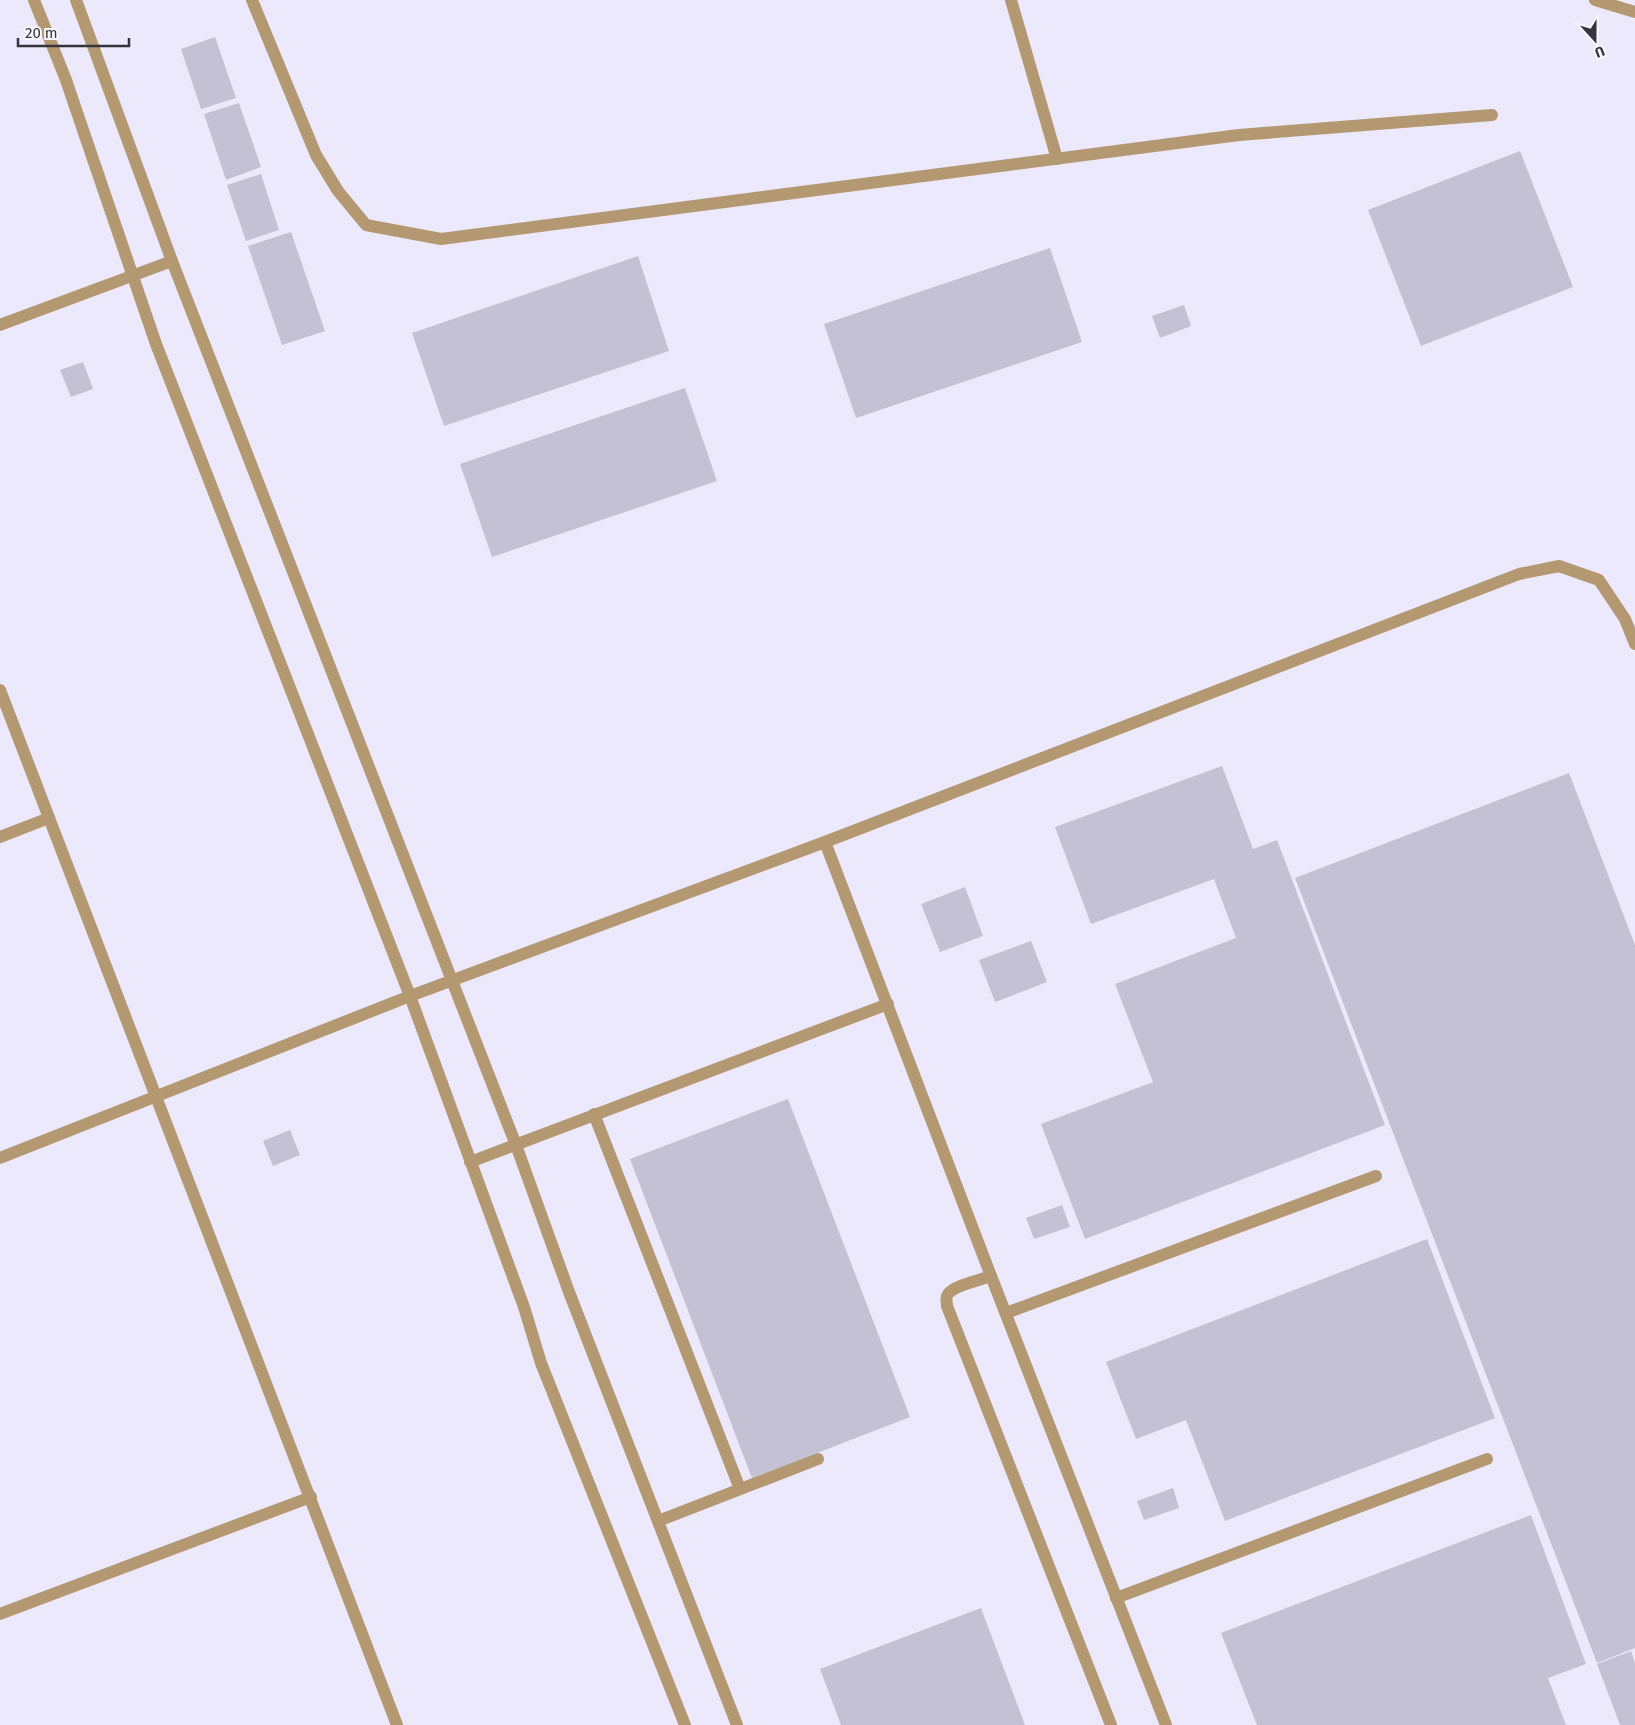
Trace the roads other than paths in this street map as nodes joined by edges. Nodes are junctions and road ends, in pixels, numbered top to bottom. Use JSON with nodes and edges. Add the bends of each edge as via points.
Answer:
{"nodes":[{"id":1,"x":34,"y":0,"type":"edge"},
{"id":2,"x":76,"y":0,"type":"edge"},
{"id":3,"x":252,"y":0,"type":"edge"},
{"id":4,"x":1011,"y":0,"type":"edge"},
{"id":5,"x":1595,"y":0,"type":"edge"},
{"id":6,"x":1635,"y":12,"type":"edge"},
{"id":7,"x":1492,"y":115,"type":"dead end"},
{"id":8,"x":1057,"y":159,"type":"junction"},
{"id":9,"x":172,"y":261,"type":"junction"},
{"id":10,"x":132,"y":275,"type":"junction"},
{"id":11,"x":0,"y":325,"type":"edge"},
{"id":12,"x":1635,"y":644,"type":"edge"},
{"id":13,"x":0,"y":690,"type":"edge"},
{"id":14,"x":49,"y":818,"type":"junction"},
{"id":15,"x":0,"y":837,"type":"edge"},
{"id":16,"x":825,"y":842,"type":"junction"},
{"id":17,"x":452,"y":980,"type":"junction"},
{"id":18,"x":410,"y":996,"type":"junction"},
{"id":19,"x":888,"y":1004,"type":"junction"},
{"id":20,"x":156,"y":1097,"type":"junction"},
{"id":21,"x":594,"y":1114,"type":"junction"},
{"id":22,"x":516,"y":1144,"type":"junction"},
{"id":23,"x":0,"y":1158,"type":"edge"},
{"id":24,"x":470,"y":1162,"type":"junction"},
{"id":25,"x":1376,"y":1176,"type":"dead end"},
{"id":26,"x":991,"y":1276,"type":"junction"},
{"id":27,"x":1006,"y":1313,"type":"junction"},
{"id":28,"x":818,"y":1459,"type":"dead end"},
{"id":29,"x":1487,"y":1459,"type":"dead end"},
{"id":30,"x":740,"y":1489,"type":"junction"},
{"id":31,"x":311,"y":1497,"type":"junction"},
{"id":32,"x":658,"y":1521,"type":"junction"},
{"id":33,"x":1116,"y":1598,"type":"junction"},
{"id":34,"x":0,"y":1614,"type":"edge"},
{"id":35,"x":398,"y":1725,"type":"edge"},
{"id":36,"x":685,"y":1725,"type":"edge"},
{"id":37,"x":737,"y":1725,"type":"edge"},
{"id":38,"x":1112,"y":1725,"type":"edge"},
{"id":39,"x":1166,"y":1725,"type":"edge"}],
"edges":[{"from":1,"to":10,"type":"lane","via":[[66,80]]},
{"from":2,"to":9,"type":"lane"},
{"from":3,"to":8,"type":"lane","via":[[316,154],[338,191],[366,225],[441,239]]},
{"from":4,"to":8,"type":"lane"},
{"from":5,"to":6,"type":"lane"},
{"from":7,"to":8,"type":"lane","via":[[1239,135]]},
{"from":9,"to":10,"type":"lane"},
{"from":9,"to":17,"type":"lane"},
{"from":10,"to":11,"type":"lane"},
{"from":10,"to":18,"type":"lane"},
{"from":12,"to":16,"type":"lane","via":[[1625,619],[1598,580],[1559,566],[1519,574]]},
{"from":13,"to":14,"type":"lane"},
{"from":14,"to":15,"type":"lane"},
{"from":14,"to":20,"type":"lane"},
{"from":16,"to":17,"type":"lane"},
{"from":16,"to":19,"type":"lane"},
{"from":17,"to":18,"type":"lane"},
{"from":17,"to":22,"type":"lane"},
{"from":18,"to":20,"type":"lane"},
{"from":18,"to":24,"type":"lane"},
{"from":19,"to":21,"type":"lane"},
{"from":19,"to":26,"type":"lane"},
{"from":20,"to":23,"type":"lane"},
{"from":20,"to":31,"type":"lane"},
{"from":21,"to":22,"type":"lane"},
{"from":21,"to":30,"type":"lane"},
{"from":22,"to":24,"type":"lane"},
{"from":22,"to":32,"type":"lane","via":[[569,1292]]},
{"from":24,"to":36,"type":"lane","via":[[524,1307],[541,1363]]},
{"from":25,"to":27,"type":"lane"},
{"from":26,"to":27,"type":"lane"},
{"from":26,"to":38,"type":"lane","via":[[954,1289],[946,1298],[947,1306]]},
{"from":27,"to":33,"type":"lane"},
{"from":28,"to":30,"type":"lane"},
{"from":29,"to":33,"type":"lane"},
{"from":30,"to":32,"type":"lane"},
{"from":31,"to":34,"type":"lane"},
{"from":31,"to":35,"type":"lane"},
{"from":32,"to":37,"type":"lane"},
{"from":33,"to":39,"type":"lane"}]}
